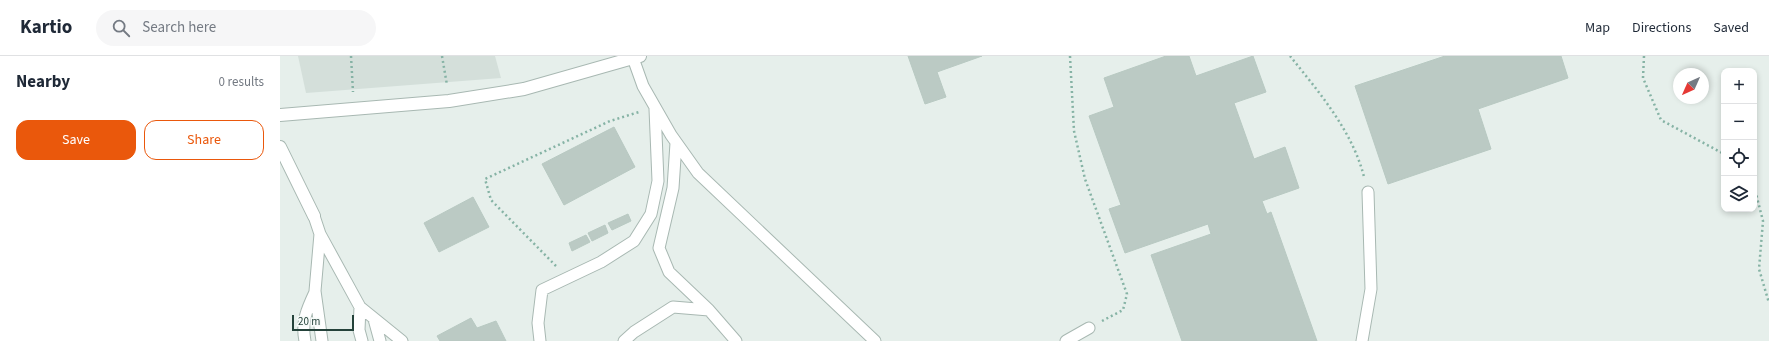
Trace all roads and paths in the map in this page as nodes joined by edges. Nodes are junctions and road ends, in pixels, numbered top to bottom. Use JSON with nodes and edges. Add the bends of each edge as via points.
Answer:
{"nodes":[{"id":1,"x":351,"y":56,"type":"edge"},
{"id":2,"x":442,"y":56,"type":"edge"},
{"id":3,"x":1070,"y":56,"type":"edge"},
{"id":4,"x":1290,"y":56,"type":"edge"},
{"id":5,"x":1644,"y":56,"type":"edge"},
{"id":6,"x":637,"y":57,"type":"edge"},
{"id":7,"x":449,"y":101,"type":"junction"},
{"id":8,"x":655,"y":107,"type":"junction"},
{"id":9,"x":354,"y":109,"type":"junction"},
{"id":10,"x":280,"y":115,"type":"edge"},
{"id":11,"x":676,"y":143,"type":"junction"},
{"id":12,"x":280,"y":146,"type":"edge"},
{"id":13,"x":1721,"y":152,"type":"edge"},
{"id":14,"x":1368,"y":192,"type":"joint"},
{"id":15,"x":1757,"y":197,"type":"edge"},
{"id":16,"x":314,"y":216,"type":"joint"},
{"id":17,"x":320,"y":234,"type":"junction"},
{"id":18,"x":567,"y":277,"type":"junction"},
{"id":19,"x":315,"y":292,"type":"junction"},
{"id":20,"x":1769,"y":303,"type":"edge"},
{"id":21,"x":360,"y":307,"type":"junction"},
{"id":22,"x":709,"y":310,"type":"junction"},
{"id":23,"x":374,"y":319,"type":"junction"},
{"id":24,"x":1089,"y":328,"type":"joint"},
{"id":25,"x":305,"y":341,"type":"edge"},
{"id":26,"x":322,"y":341,"type":"edge"},
{"id":27,"x":362,"y":341,"type":"edge"},
{"id":28,"x":380,"y":341,"type":"edge"},
{"id":29,"x":402,"y":341,"type":"edge"},
{"id":30,"x":540,"y":341,"type":"edge"},
{"id":31,"x":624,"y":341,"type":"edge"},
{"id":32,"x":736,"y":341,"type":"edge"},
{"id":33,"x":875,"y":341,"type":"edge"},
{"id":34,"x":1066,"y":341,"type":"edge"},
{"id":35,"x":1362,"y":341,"type":"edge"}],
"edges":[{"from":1,"to":9,"type":"path"},
{"from":2,"to":7,"type":"path"},
{"from":3,"to":24,"type":"path","via":[[1074,132],[1085,178],[1127,294],[1123,310]]},
{"from":4,"to":14,"type":"path","via":[[1329,104],[1360,162]]},
{"from":5,"to":13,"type":"path","via":[[1643,78],[1662,120]]},
{"from":6,"to":7,"type":"street","via":[[524,90]]},
{"from":6,"to":8,"type":"lane","via":[[643,86]]},
{"from":7,"to":9,"type":"street"},
{"from":8,"to":11,"type":"lane"},
{"from":8,"to":18,"type":"lane","via":[[658,181],[651,214],[634,241],[601,262]]},
{"from":8,"to":18,"type":"path","via":[[610,121],[485,179],[491,200]]},
{"from":9,"to":10,"type":"street"},
{"from":11,"to":22,"type":"lane","via":[[673,188],[659,248],[669,272]]},
{"from":11,"to":33,"type":"lane","via":[[698,173]]},
{"from":12,"to":16,"type":"street"},
{"from":14,"to":35,"type":"lane","via":[[1371,289]]},
{"from":15,"to":20,"type":"path","via":[[1763,220],[1759,269]]},
{"from":16,"to":17,"type":"lane"},
{"from":17,"to":19,"type":"lane"},
{"from":17,"to":21,"type":"lane"},
{"from":18,"to":30,"type":"lane","via":[[542,290],[538,323]]},
{"from":19,"to":25,"type":"lane","via":[[305,314]]},
{"from":19,"to":26,"type":"lane"},
{"from":21,"to":23,"type":"lane"},
{"from":21,"to":27,"type":"lane","via":[[359,330]]},
{"from":22,"to":31,"type":"lane","via":[[673,308]]},
{"from":22,"to":32,"type":"lane"},
{"from":23,"to":28,"type":"lane"},
{"from":23,"to":29,"type":"lane"},
{"from":24,"to":34,"type":"lane"}]}
